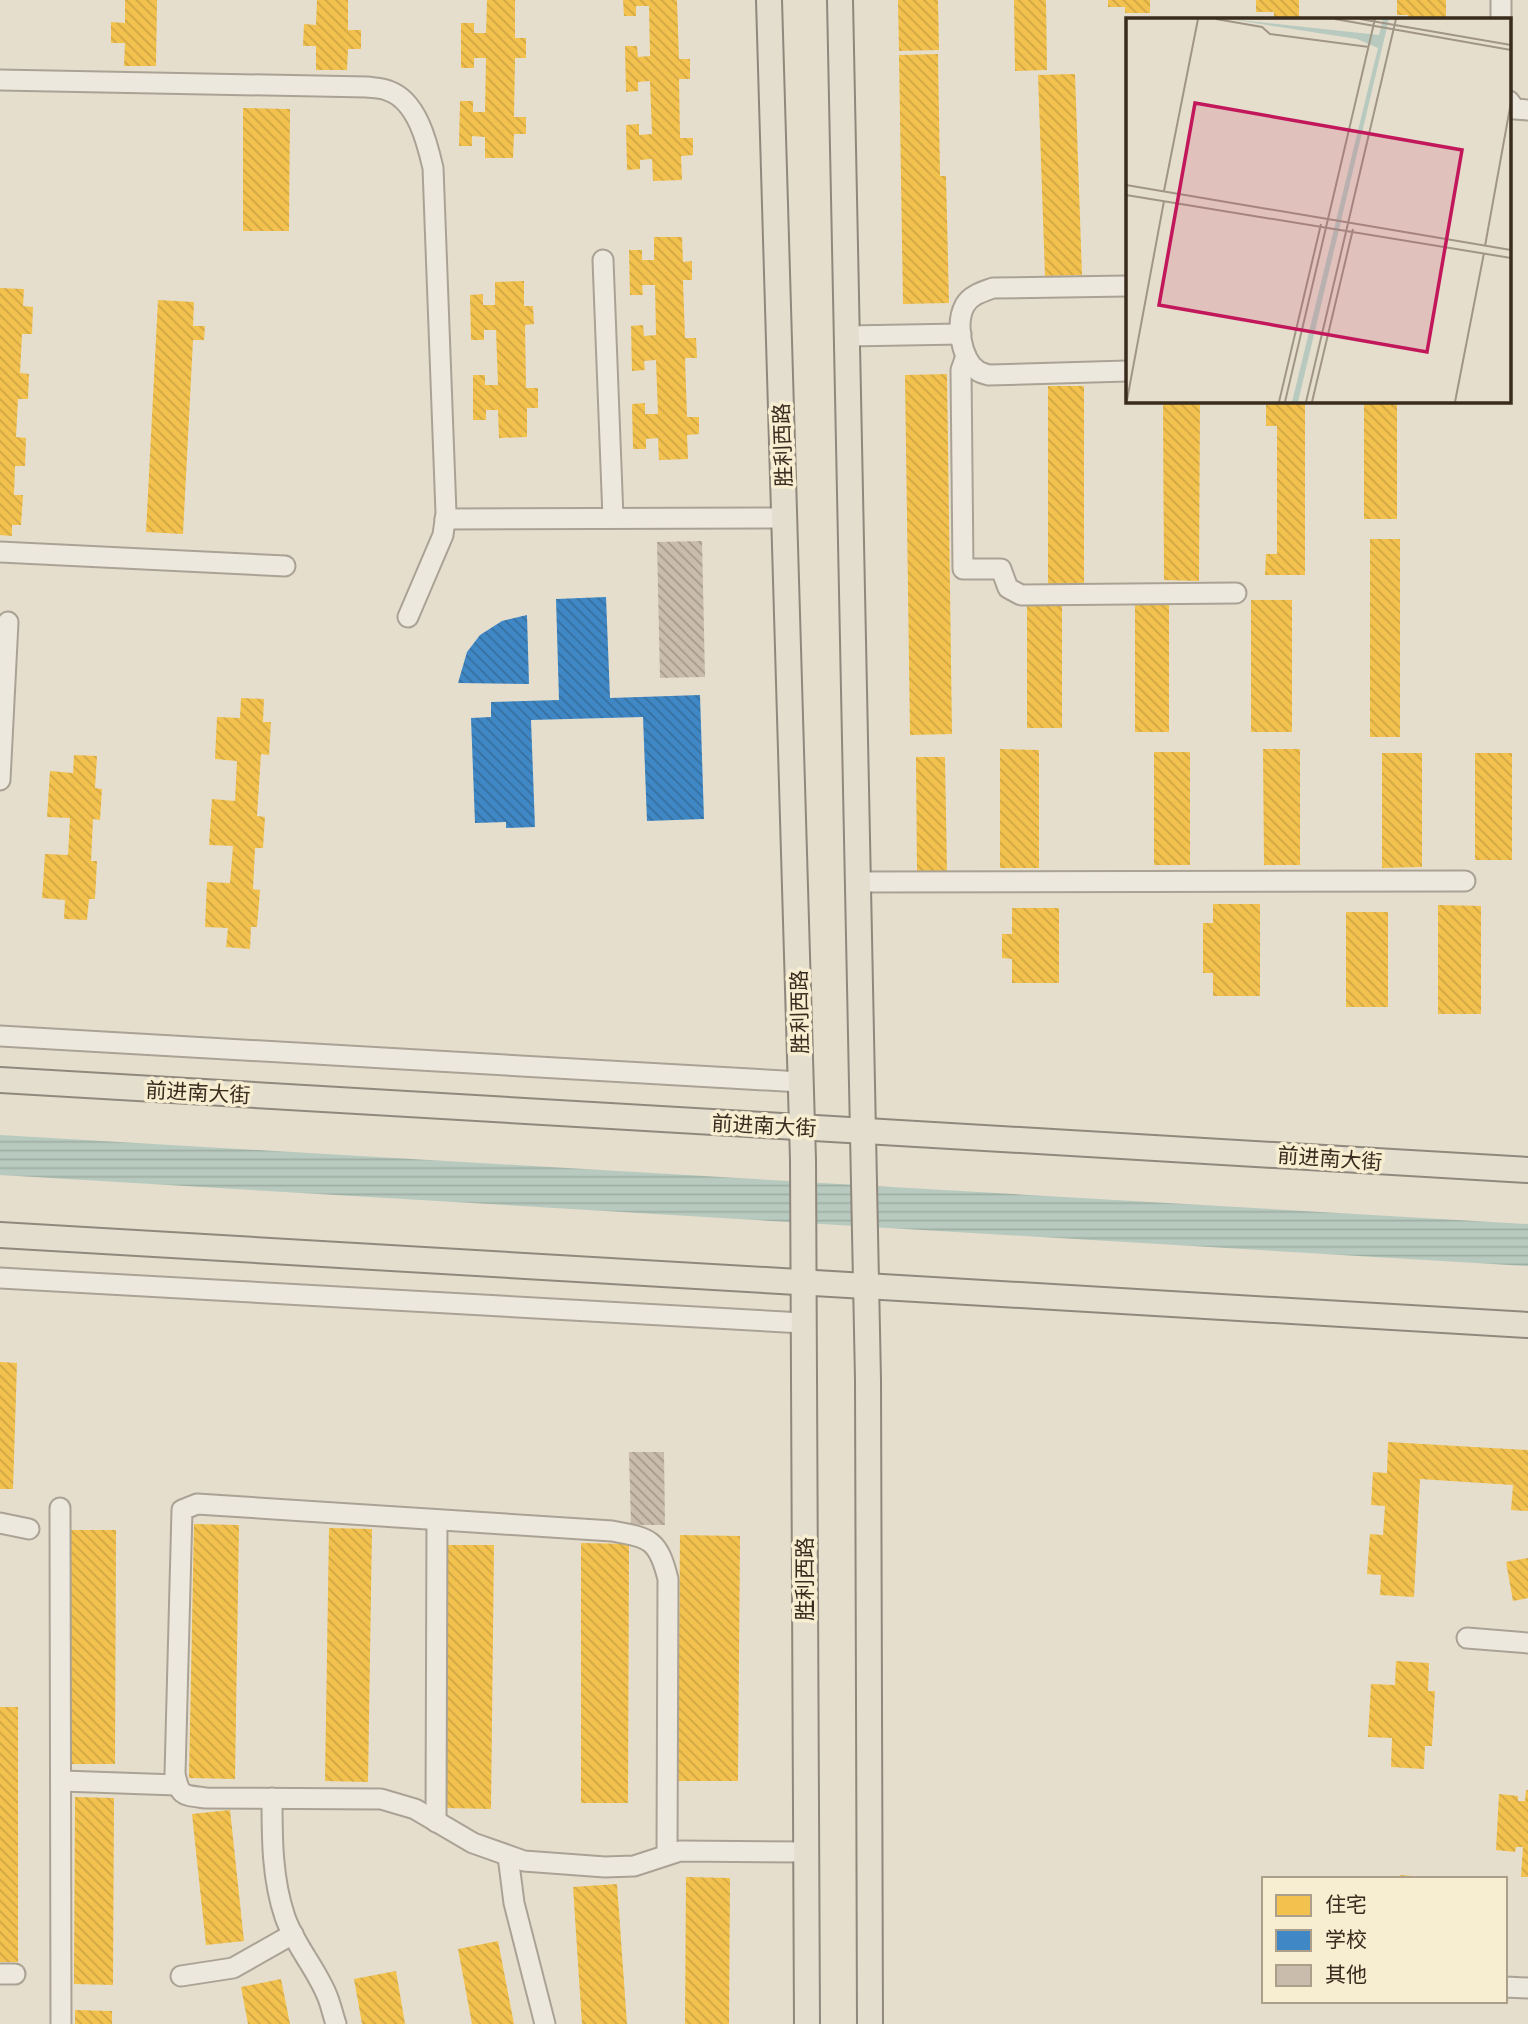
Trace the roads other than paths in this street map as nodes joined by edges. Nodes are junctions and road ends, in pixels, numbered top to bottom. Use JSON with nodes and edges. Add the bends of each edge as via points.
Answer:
{"nodes":[{"id":1,"x":769,"y":0,"type":"edge"},
{"id":2,"x":841,"y":0,"type":"edge"},
{"id":3,"x":1501,"y":0,"type":"edge"},
{"id":4,"x":1501,"y":18,"type":"edge"},
{"id":5,"x":0,"y":80,"type":"edge"},
{"id":6,"x":1510,"y":102,"type":"edge"},
{"id":7,"x":1528,"y":110,"type":"edge"},
{"id":8,"x":603,"y":260,"type":"dead end"},
{"id":9,"x":1126,"y":286,"type":"edge"},
{"id":10,"x":961,"y":334,"type":"junction"},
{"id":11,"x":848,"y":336,"type":"junction"},
{"id":12,"x":966,"y":356,"type":"junction"},
{"id":13,"x":1126,"y":371,"type":"edge"},
{"id":14,"x":785,"y":518,"type":"junction"},
{"id":15,"x":445,"y":519,"type":"junction"},
{"id":16,"x":613,"y":519,"type":"junction"},
{"id":17,"x":0,"y":552,"type":"edge"},
{"id":18,"x":285,"y":566,"type":"dead end"},
{"id":19,"x":1236,"y":593,"type":"dead end"},
{"id":20,"x":408,"y":617,"type":"dead end"},
{"id":21,"x":8,"y":622,"type":"dead end"},
{"id":22,"x":0,"y":780,"type":"edge"},
{"id":23,"x":1465,"y":881,"type":"dead end"},
{"id":24,"x":859,"y":882,"type":"junction"},
{"id":25,"x":0,"y":1036,"type":"edge"},
{"id":26,"x":0,"y":1080,"type":"edge"},
{"id":27,"x":801,"y":1082,"type":"junction"},
{"id":28,"x":802,"y":1127,"type":"junction"},
{"id":29,"x":864,"y":1131,"type":"junction"},
{"id":30,"x":1528,"y":1170,"type":"edge"},
{"id":31,"x":0,"y":1235,"type":"edge"},
{"id":32,"x":0,"y":1278,"type":"edge"},
{"id":33,"x":803,"y":1282,"type":"junction"},
{"id":34,"x":867,"y":1286,"type":"junction"},
{"id":35,"x":803,"y":1323,"type":"junction"},
{"id":36,"x":1528,"y":1325,"type":"edge"},
{"id":37,"x":60,"y":1508,"type":"dead end"},
{"id":38,"x":437,"y":1520,"type":"junction"},
{"id":39,"x":0,"y":1523,"type":"edge"},
{"id":40,"x":29,"y":1529,"type":"dead end"},
{"id":41,"x":1467,"y":1638,"type":"dead end"},
{"id":42,"x":1528,"y":1643,"type":"edge"},
{"id":43,"x":62,"y":1782,"type":"junction"},
{"id":44,"x":177,"y":1785,"type":"junction"},
{"id":45,"x":272,"y":1798,"type":"junction"},
{"id":46,"x":436,"y":1822,"type":"junction"},
{"id":47,"x":806,"y":1852,"type":"junction"},
{"id":48,"x":667,"y":1855,"type":"junction"},
{"id":49,"x":508,"y":1856,"type":"junction"},
{"id":50,"x":293,"y":1934,"type":"junction"},
{"id":51,"x":181,"y":1976,"type":"dead end"},
{"id":52,"x":1507,"y":1987,"type":"edge"},
{"id":53,"x":1528,"y":1988,"type":"edge"},
{"id":54,"x":61,"y":2024,"type":"edge"},
{"id":55,"x":336,"y":2024,"type":"edge"},
{"id":56,"x":545,"y":2024,"type":"edge"},
{"id":57,"x":807,"y":2024,"type":"edge"},
{"id":58,"x":870,"y":2024,"type":"edge"}],
"edges":[{"from":1,"to":14,"type":"main road","name":"胜利西路"},
{"from":2,"to":11,"type":"main road"},
{"from":3,"to":4,"type":"street"},
{"from":5,"to":15,"type":"street","via":[[367,87],[401,97],[424,135],[433,168]]},
{"from":6,"to":7,"type":"street","via":[[1516,110]]},
{"from":8,"to":16,"type":"street"},
{"from":9,"to":10,"type":"street","via":[[993,288],[966,304],[960,318]]},
{"from":10,"to":11,"type":"street"},
{"from":10,"to":12,"type":"street"},
{"from":11,"to":24,"type":"main road"},
{"from":12,"to":13,"type":"street","via":[[978,371],[989,375]]},
{"from":12,"to":19,"type":"street","via":[[961,370],[963,569],[1001,569],[1008,588],[1021,595]]},
{"from":14,"to":16,"type":"street"},
{"from":14,"to":27,"type":"main road","name":"胜利西路"},
{"from":15,"to":16,"type":"street"},
{"from":15,"to":20,"type":"street","via":[[432,566]]},
{"from":17,"to":18,"type":"street"},
{"from":21,"to":22,"type":"street"},
{"from":23,"to":24,"type":"street"},
{"from":24,"to":29,"type":"main road"},
{"from":25,"to":27,"type":"street"},
{"from":26,"to":28,"type":"main road","name":"前进南大街"},
{"from":27,"to":28,"type":"main road","name":"胜利西路"},
{"from":28,"to":29,"type":"main road","name":"前进南大街"},
{"from":28,"to":33,"type":"main road","name":"胜利西路"},
{"from":29,"to":30,"type":"main road","name":"前进南大街"},
{"from":29,"to":34,"type":"main road"},
{"from":31,"to":33,"type":"main road"},
{"from":32,"to":35,"type":"street"},
{"from":33,"to":34,"type":"main road"},
{"from":33,"to":35,"type":"main road","name":"胜利西路"},
{"from":34,"to":36,"type":"main road"},
{"from":34,"to":58,"type":"main road"},
{"from":35,"to":47,"type":"main road","name":"胜利西路"},
{"from":37,"to":43,"type":"street"},
{"from":38,"to":44,"type":"street","via":[[197,1504],[182,1510]]},
{"from":38,"to":46,"type":"street"},
{"from":38,"to":48,"type":"street","via":[[612,1531],[646,1537],[662,1558],[668,1579]]},
{"from":39,"to":40,"type":"street"},
{"from":41,"to":42,"type":"street"},
{"from":43,"to":44,"type":"street"},
{"from":43,"to":54,"type":"street"},
{"from":44,"to":45,"type":"street","via":[[187,1796]]},
{"from":45,"to":46,"type":"street","via":[[381,1799],[415,1809]]},
{"from":45,"to":50,"type":"street","via":[[276,1878]]},
{"from":46,"to":49,"type":"street"},
{"from":47,"to":48,"type":"street","via":[[680,1851]]},
{"from":47,"to":57,"type":"main road","name":"胜利西路"},
{"from":48,"to":49,"type":"street","via":[[650,1863],[605,1867]]},
{"from":49,"to":56,"type":"street","via":[[514,1903]]},
{"from":50,"to":51,"type":"street","via":[[233,1968]]},
{"from":50,"to":55,"type":"street","via":[[328,1997]]},
{"from":52,"to":53,"type":"street"}]}
